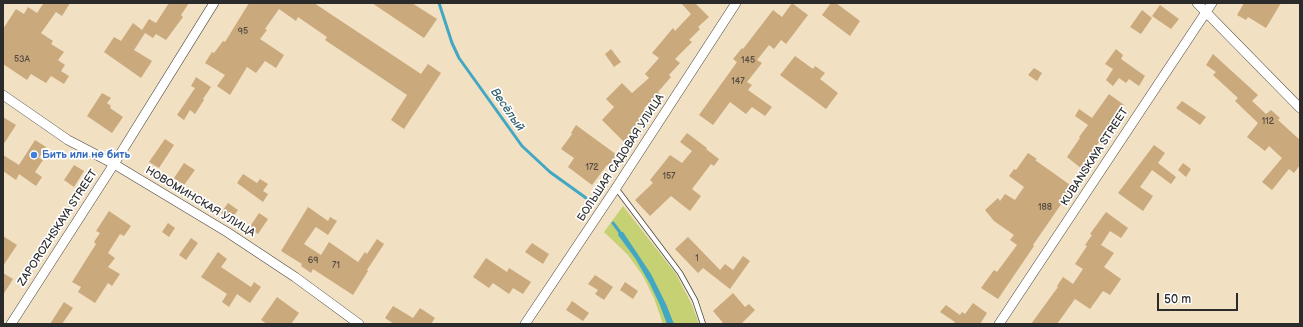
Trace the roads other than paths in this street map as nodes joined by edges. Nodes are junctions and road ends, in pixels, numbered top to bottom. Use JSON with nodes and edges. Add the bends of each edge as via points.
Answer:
{"nodes":[{"id":1,"x":214,"y":3,"type":"edge"},
{"id":2,"x":736,"y":3,"type":"edge"},
{"id":3,"x":1197,"y":3,"type":"edge"},
{"id":4,"x":1212,"y":3,"type":"edge"},
{"id":5,"x":1206,"y":12,"type":"junction"},
{"id":6,"x":3,"y":96,"type":"edge"},
{"id":7,"x":1300,"y":108,"type":"edge"},
{"id":8,"x":114,"y":164,"type":"junction"},
{"id":9,"x":616,"y":188,"type":"junction"},
{"id":10,"x":11,"y":324,"type":"edge"},
{"id":11,"x":358,"y":324,"type":"edge"},
{"id":12,"x":525,"y":324,"type":"edge"},
{"id":13,"x":703,"y":324,"type":"edge"},
{"id":14,"x":999,"y":324,"type":"edge"}],
"edges":[{"from":1,"to":8,"type":"street","name":"ZAPOROZHSKAYA STREET"},
{"from":2,"to":9,"type":"street","name":"БОЛЬШАЯ САДОВАЯ УЛИЦА"},
{"from":3,"to":5,"type":"street"},
{"from":4,"to":5,"type":"street","name":"KUBANSKAYA STREET"},
{"from":5,"to":7,"type":"street"},
{"from":5,"to":14,"type":"street","name":"KUBANSKAYA STREET"},
{"from":6,"to":8,"type":"street","name":"НОВОМИНСКАЯ УЛИЦА","via":[[68,140]]},
{"from":8,"to":10,"type":"street","name":"ZAPOROZHSKAYA STREET"},
{"from":8,"to":11,"type":"street","name":"НОВОМИНСКАЯ УЛИЦА","via":[[295,276]]},
{"from":9,"to":12,"type":"street","name":"БОЛЬШАЯ САДОВАЯ УЛИЦА"},
{"from":9,"to":13,"type":"lane","via":[[680,273],[695,300]]}]}
